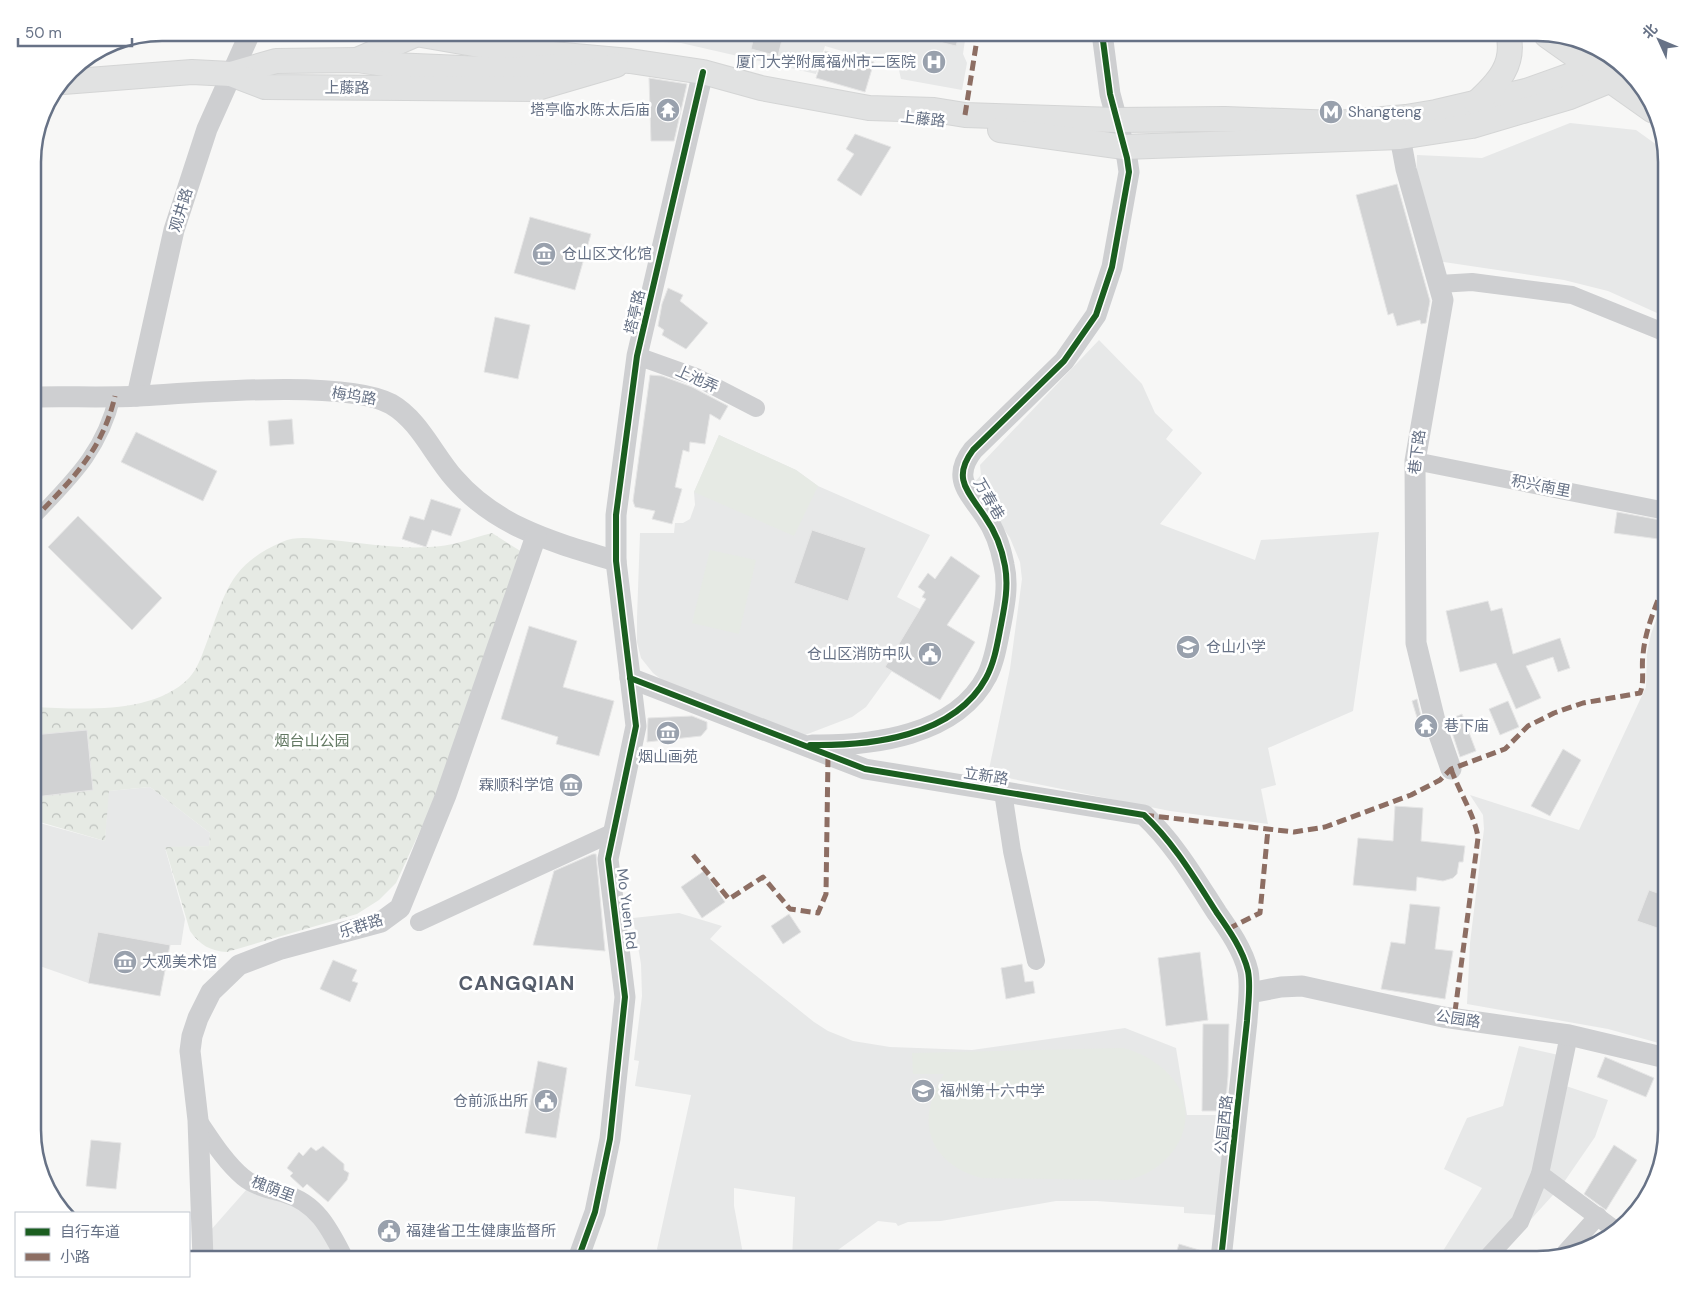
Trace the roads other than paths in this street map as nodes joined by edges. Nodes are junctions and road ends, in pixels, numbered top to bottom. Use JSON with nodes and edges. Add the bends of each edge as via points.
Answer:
{"nodes":[{"id":1,"x":1103,"y":41,"type":"edge"},
{"id":2,"x":1510,"y":41,"type":"edge"},
{"id":3,"x":246,"y":42,"type":"edge"},
{"id":4,"x":395,"y":42,"type":"edge"},
{"id":5,"x":463,"y":42,"type":"edge"},
{"id":6,"x":1570,"y":47,"type":"edge"},
{"id":7,"x":357,"y":60,"type":"junction"},
{"id":8,"x":630,"y":61,"type":"junction"},
{"id":9,"x":1612,"y":70,"type":"edge"},
{"id":10,"x":703,"y":72,"type":"junction"},
{"id":11,"x":232,"y":74,"type":"junction"},
{"id":12,"x":73,"y":81,"type":"edge"},
{"id":13,"x":1634,"y":90,"type":"edge"},
{"id":14,"x":1476,"y":103,"type":"junction"},
{"id":15,"x":1115,"y":120,"type":"junction"},
{"id":16,"x":1400,"y":137,"type":"junction"},
{"id":17,"x":1124,"y":148,"type":"junction"},
{"id":18,"x":1439,"y":284,"type":"junction"},
{"id":19,"x":1658,"y":330,"type":"edge"},
{"id":20,"x":637,"y":356,"type":"junction"},
{"id":21,"x":115,"y":396,"type":"junction"},
{"id":22,"x":137,"y":396,"type":"junction"},
{"id":23,"x":42,"y":397,"type":"edge"},
{"id":24,"x":756,"y":408,"type":"dead end"},
{"id":25,"x":1415,"y":460,"type":"junction"},
{"id":26,"x":1658,"y":509,"type":"edge"},
{"id":27,"x":42,"y":511,"type":"edge"},
{"id":28,"x":536,"y":536,"type":"junction"},
{"id":29,"x":616,"y":561,"type":"junction"},
{"id":30,"x":630,"y":678,"type":"junction"},
{"id":31,"x":801,"y":745,"type":"junction"},
{"id":32,"x":1451,"y":769,"type":"dead end"},
{"id":33,"x":1003,"y":792,"type":"junction"},
{"id":34,"x":612,"y":833,"type":"junction"},
{"id":35,"x":419,"y":922,"type":"dead end"},
{"id":36,"x":1036,"y":961,"type":"dead end"},
{"id":37,"x":1250,"y":993,"type":"junction"},
{"id":38,"x":1569,"y":1035,"type":"junction"},
{"id":39,"x":1658,"y":1056,"type":"edge"},
{"id":40,"x":198,"y":1120,"type":"junction"},
{"id":41,"x":1540,"y":1174,"type":"junction"},
{"id":42,"x":1598,"y":1216,"type":"junction"},
{"id":43,"x":1610,"y":1226,"type":"edge"},
{"id":44,"x":1571,"y":1246,"type":"edge"},
{"id":45,"x":204,"y":1251,"type":"edge"},
{"id":46,"x":340,"y":1251,"type":"edge"},
{"id":47,"x":581,"y":1251,"type":"edge"},
{"id":48,"x":1222,"y":1251,"type":"edge"},
{"id":49,"x":1494,"y":1251,"type":"edge"}],
"edges":[{"from":1,"to":15,"type":"street"},
{"from":2,"to":14,"type":"main road","via":[[1506,70]]},
{"from":3,"to":11,"type":"street","name":"观井路"},
{"from":4,"to":7,"type":"main road"},
{"from":5,"to":8,"type":"main road","via":[[508,50]]},
{"from":6,"to":9,"type":"main road"},
{"from":7,"to":8,"type":"main road","via":[[392,65],[508,70]]},
{"from":7,"to":11,"type":"main road","via":[[276,61]]},
{"from":8,"to":10,"type":"main road"},
{"from":8,"to":11,"type":"main road","name":"上藤路","via":[[534,89],[265,87]]},
{"from":9,"to":13,"type":"main road"},
{"from":9,"to":14,"type":"main road"},
{"from":9,"to":16,"type":"main road","name":"上藤路","via":[[1570,97],[1472,126]]},
{"from":10,"to":15,"type":"main road","via":[[761,88],[869,108]]},
{"from":10,"to":17,"type":"main road","name":"上藤路","via":[[719,90],[830,108],[869,118],[904,115]]},
{"from":10,"to":20,"type":"street","name":"塔亭路"},
{"from":11,"to":12,"type":"main road","name":"上藤路","via":[[192,72]]},
{"from":11,"to":22,"type":"street","name":"观井路","via":[[207,129],[174,230]]},
{"from":14,"to":15,"type":"main road","via":[[1406,117],[1338,123]]},
{"from":15,"to":17,"type":"street"},
{"from":16,"to":17,"type":"main road","name":"上藤路"},
{"from":16,"to":18,"type":"street","name":"巷下路"},
{"from":17,"to":31,"type":"street","name":"万春巷","via":[[1128,180],[1110,275],[1096,315],[1072,351],[973,450],[962,470],[969,494],[991,527],[1005,567],[1005,601],[996,649],[986,678],[958,710],[926,728],[876,740]]},
{"from":18,"to":19,"type":"street","via":[[1472,282],[1572,296]]},
{"from":18,"to":25,"type":"street","name":"巷下路","via":[[1442,315]]},
{"from":20,"to":24,"type":"street","name":"上池弄","via":[[696,377]]},
{"from":20,"to":29,"type":"street","name":"塔亭路","via":[[616,515]]},
{"from":21,"to":22,"type":"street","name":"梅坞路"},
{"from":21,"to":23,"type":"street","name":"梅坞路"},
{"from":21,"to":27,"type":"street","via":[[100,440],[70,481]]},
{"from":22,"to":28,"type":"street","name":"梅坞路","via":[[310,390],[376,398],[400,410],[411,420],[455,480],[484,507]]},
{"from":25,"to":26,"type":"street","name":"积兴南里"},
{"from":25,"to":32,"type":"street","name":"巷下路","via":[[1417,653]]},
{"from":28,"to":29,"type":"street","name":"梅坞路"},
{"from":28,"to":40,"type":"street","name":"乐群路","via":[[446,795],[404,902],[396,913],[381,922],[259,956],[239,965],[224,978],[206,1001],[190,1042]]},
{"from":29,"to":30,"type":"street","name":"Mo Yuen Rd"},
{"from":30,"to":31,"type":"street","name":"立新路"},
{"from":30,"to":34,"type":"street","name":"Mo Yuen Rd","via":[[636,737]]},
{"from":31,"to":33,"type":"street","name":"立新路","via":[[882,774]]},
{"from":33,"to":36,"type":"street"},
{"from":33,"to":37,"type":"street","name":"立新路","via":[[1144,815],[1168,841],[1228,929],[1248,970]]},
{"from":34,"to":35,"type":"street"},
{"from":34,"to":47,"type":"street","name":"Mo Yuen Rd","via":[[608,859],[624,1004],[610,1139],[600,1194]]},
{"from":37,"to":38,"type":"street","name":"公园路","via":[[1281,986],[1302,986],[1443,1017]]},
{"from":37,"to":48,"type":"street","name":"公园西路"},
{"from":38,"to":39,"type":"street","name":"公园路"},
{"from":38,"to":41,"type":"street"},
{"from":40,"to":45,"type":"street","name":"乐群路"},
{"from":40,"to":46,"type":"street","name":"槐荫里","via":[[243,1178],[257,1186],[295,1197],[316,1212]]},
{"from":41,"to":42,"type":"street"},
{"from":41,"to":49,"type":"street","via":[[1520,1222]]},
{"from":42,"to":43,"type":"street"},
{"from":42,"to":44,"type":"street"}]}
